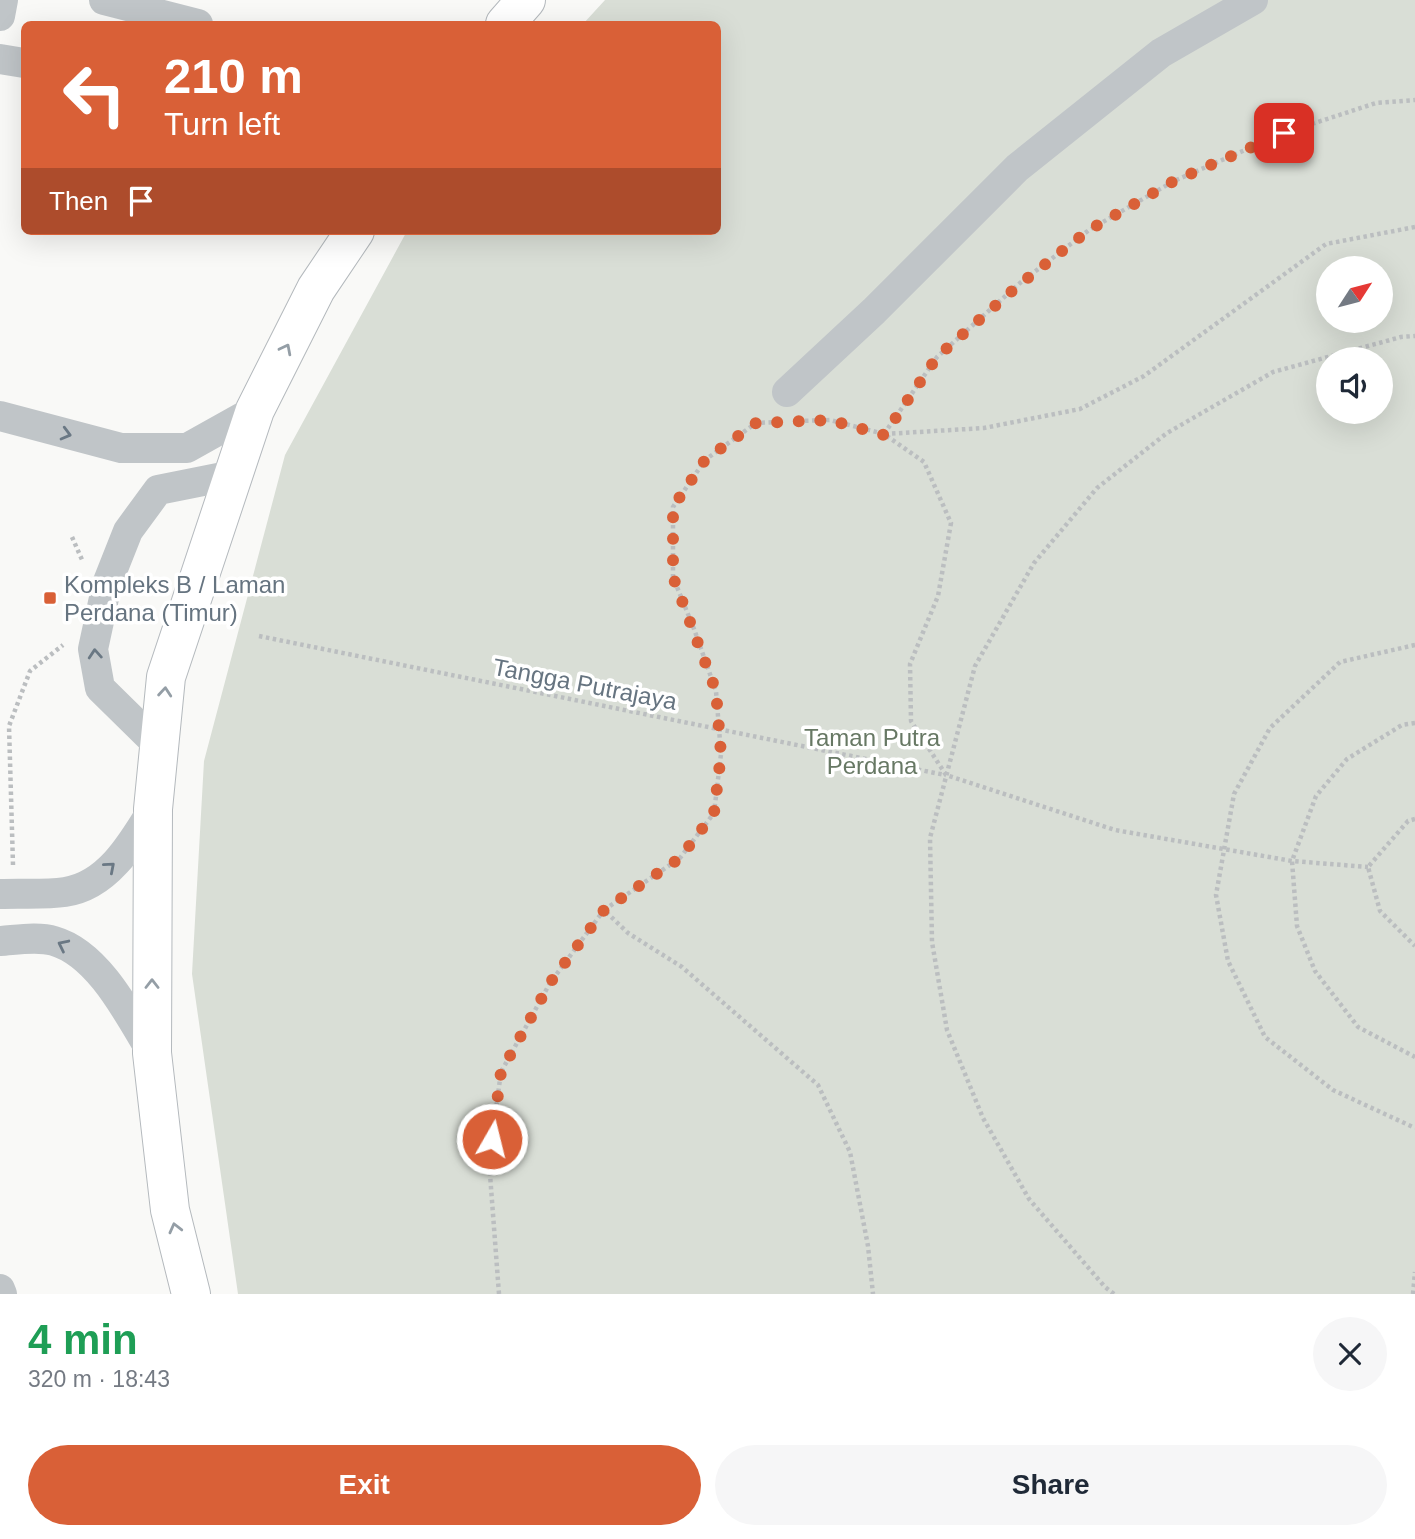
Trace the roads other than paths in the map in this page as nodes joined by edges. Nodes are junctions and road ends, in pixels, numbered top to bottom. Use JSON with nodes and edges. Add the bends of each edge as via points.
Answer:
{"nodes":[{"id":1,"x":3,"y":0,"type":"edge"},
{"id":2,"x":104,"y":0,"type":"edge"},
{"id":3,"x":526,"y":0,"type":"edge"},
{"id":4,"x":1253,"y":0,"type":"edge"},
{"id":5,"x":0,"y":16,"type":"edge"},
{"id":6,"x":186,"y":21,"type":"edge"},
{"id":7,"x":508,"y":21,"type":"edge"},
{"id":8,"x":0,"y":59,"type":"edge"},
{"id":9,"x":21,"y":62,"type":"edge"},
{"id":10,"x":351,"y":235,"type":"edge"},
{"id":11,"x":787,"y":392,"type":"dead end"},
{"id":12,"x":255,"y":410,"type":"junction"},
{"id":13,"x":0,"y":416,"type":"edge"},
{"id":14,"x":233,"y":475,"type":"junction"},
{"id":15,"x":159,"y":746,"type":"junction"},
{"id":16,"x":153,"y":808,"type":"junction"},
{"id":17,"x":6,"y":893,"type":"edge"},
{"id":18,"x":0,"y":941,"type":"edge"},
{"id":19,"x":152,"y":1053,"type":"junction"},
{"id":20,"x":191,"y":1294,"type":"edge"}],
"edges":[{"from":1,"to":5,"type":"street"},
{"from":2,"to":6,"type":"street"},
{"from":3,"to":7,"type":"main road"},
{"from":4,"to":11,"type":"street","via":[[1161,53],[1017,168]]},
{"from":8,"to":9,"type":"street"},
{"from":12,"to":10,"type":"main road","one_way":true,"via":[[316,289]]},
{"from":13,"to":12,"type":"street","one_way":true,"via":[[121,448],[187,448]]},
{"from":12,"to":14,"type":"main road"},
{"from":15,"to":14,"type":"main road","one_way":true,"via":[[166,677]]},
{"from":15,"to":14,"type":"street","one_way":true,"via":[[100,688],[93,649],[107,584],[128,531],[158,490]]},
{"from":15,"to":16,"type":"main road"},
{"from":17,"to":16,"type":"street","one_way":true,"via":[[67,892],[99,877],[125,854]]},
{"from":19,"to":16,"type":"main road","one_way":true},
{"from":19,"to":18,"type":"street","one_way":true,"via":[[116,993],[83,957],[51,940]]},
{"from":20,"to":19,"type":"main road","one_way":true,"via":[[170,1210]]}]}
